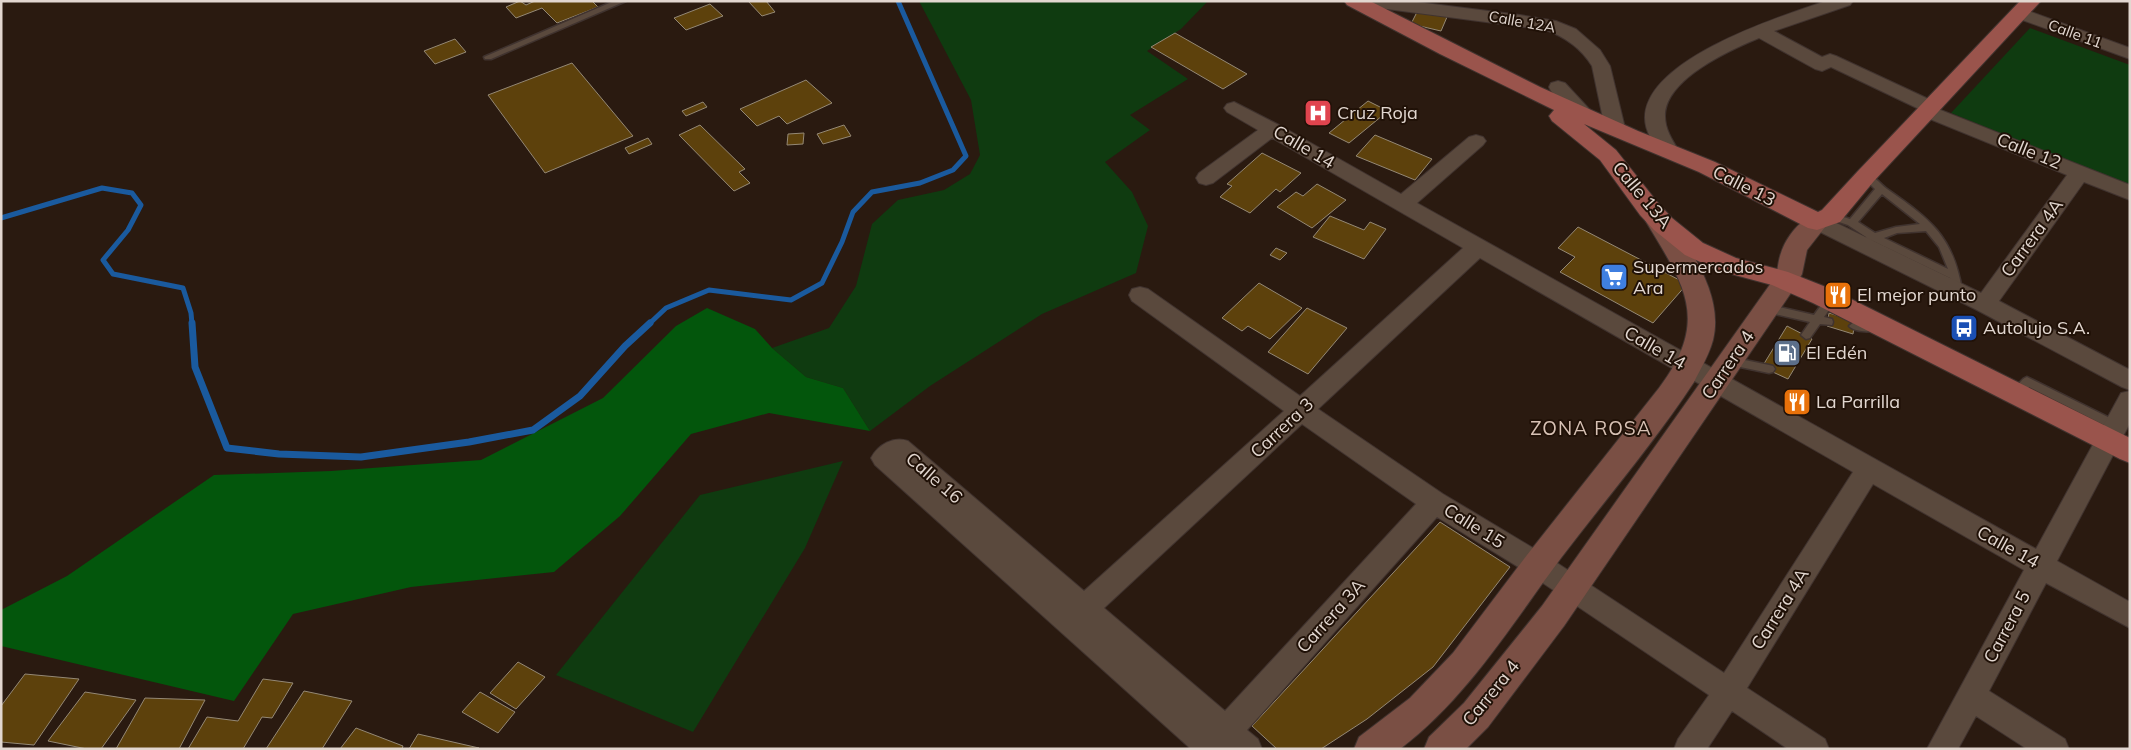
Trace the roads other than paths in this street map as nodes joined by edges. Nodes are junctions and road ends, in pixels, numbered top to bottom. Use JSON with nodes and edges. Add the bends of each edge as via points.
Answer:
{"nodes":[{"id":1,"x":622,"y":1,"type":"edge"},
{"id":2,"x":1354,"y":1,"type":"edge"},
{"id":3,"x":1364,"y":1,"type":"edge"},
{"id":4,"x":1844,"y":1,"type":"edge"},
{"id":5,"x":2026,"y":7,"type":"edge"},
{"id":6,"x":1760,"y":31,"type":"junction"},
{"id":7,"x":2130,"y":54,"type":"edge"},
{"id":8,"x":488,"y":57,"type":"dead end"},
{"id":9,"x":1558,"y":87,"type":"dead end"},
{"id":10,"x":1532,"y":92,"type":"junction"},
{"id":11,"x":1234,"y":108,"type":"dead end"},
{"id":12,"x":1928,"y":109,"type":"junction"},
{"id":13,"x":1584,"y":115,"type":"junction"},
{"id":14,"x":1615,"y":128,"type":"junction"},
{"id":15,"x":1272,"y":130,"type":"junction"},
{"id":16,"x":1476,"y":140,"type":"dead end"},
{"id":17,"x":1669,"y":151,"type":"junction"},
{"id":18,"x":2080,"y":172,"type":"junction"},
{"id":19,"x":1625,"y":176,"type":"junction"},
{"id":20,"x":1206,"y":178,"type":"dead end"},
{"id":21,"x":1873,"y":183,"type":"junction"},
{"id":22,"x":2130,"y":193,"type":"edge"},
{"id":23,"x":1403,"y":204,"type":"junction"},
{"id":24,"x":1649,"y":209,"type":"junction"},
{"id":25,"x":1824,"y":219,"type":"junction"},
{"id":26,"x":1852,"y":223,"type":"junction"},
{"id":27,"x":1927,"y":227,"type":"junction"},
{"id":28,"x":1870,"y":241,"type":"junction"},
{"id":29,"x":1478,"y":246,"type":"junction"},
{"id":30,"x":1786,"y":281,"type":"junction"},
{"id":31,"x":1956,"y":283,"type":"junction"},
{"id":32,"x":1140,"y":295,"type":"dead end"},
{"id":33,"x":1985,"y":304,"type":"junction"},
{"id":34,"x":1766,"y":308,"type":"junction"},
{"id":35,"x":1825,"y":310,"type":"junction"},
{"id":36,"x":1854,"y":326,"type":"dead end"},
{"id":37,"x":1886,"y":328,"type":"junction"},
{"id":38,"x":1806,"y":336,"type":"dead end"},
{"id":39,"x":1690,"y":368,"type":"junction"},
{"id":40,"x":1769,"y":370,"type":"dead end"},
{"id":41,"x":1723,"y":372,"type":"junction"},
{"id":42,"x":2130,"y":381,"type":"edge"},
{"id":43,"x":2130,"y":400,"type":"edge"},
{"id":44,"x":1301,"y":410,"type":"junction"},
{"id":45,"x":2118,"y":439,"type":"edge"},
{"id":46,"x":1869,"y":469,"type":"junction"},
{"id":47,"x":1434,"y":502,"type":"junction"},
{"id":48,"x":1538,"y":565,"type":"junction"},
{"id":49,"x":2040,"y":566,"type":"junction"},
{"id":50,"x":1573,"y":588,"type":"junction"},
{"id":51,"x":1085,"y":608,"type":"junction"},
{"id":52,"x":2130,"y":616,"type":"edge"},
{"id":53,"x":1728,"y":692,"type":"junction"},
{"id":54,"x":1970,"y":696,"type":"junction"},
{"id":55,"x":1229,"y":743,"type":"edge"},
{"id":56,"x":1371,"y":749,"type":"edge"},
{"id":57,"x":1441,"y":749,"type":"edge"},
{"id":58,"x":1689,"y":749,"type":"edge"},
{"id":59,"x":1814,"y":749,"type":"edge"},
{"id":60,"x":1942,"y":749,"type":"edge"},
{"id":61,"x":2054,"y":749,"type":"edge"}],
"edges":[{"from":1,"to":8,"type":"lane"},
{"from":2,"to":10,"type":"main road","name":"Calle 13"},
{"from":3,"to":14,"type":"street","name":"Calle 12A","via":[[1520,20],[1570,32],[1594,54],[1601,66]]},
{"from":4,"to":6,"type":"street"},
{"from":5,"to":7,"type":"street","name":"Calle 11"},
{"from":5,"to":12,"type":"main road","name":"Carrera 4"},
{"from":6,"to":12,"type":"street","name":"Calle 12","via":[[1822,65],[1830,60]]},
{"from":6,"to":17,"type":"street","via":[[1697,63],[1664,93],[1657,105],[1656,121],[1658,136]]},
{"from":9,"to":13,"type":"street"},
{"from":10,"to":13,"type":"main road","name":"Calle 13"},
{"from":10,"to":19,"type":"main road","name":"Calle 13A","via":[[1599,146]]},
{"from":11,"to":15,"type":"street","name":"Calle 14"},
{"from":12,"to":18,"type":"street","name":"Calle 12"},
{"from":12,"to":21,"type":"main road","name":"Carrera 4"},
{"from":13,"to":14,"type":"main road","name":"Calle 13"},
{"from":14,"to":17,"type":"main road","name":"Calle 13"},
{"from":15,"to":20,"type":"street"},
{"from":15,"to":23,"type":"street","name":"Calle 14"},
{"from":16,"to":23,"type":"street"},
{"from":17,"to":19,"type":"main road","via":[[1635,152],[1628,156]]},
{"from":17,"to":25,"type":"main road","name":"Calle 13"},
{"from":18,"to":22,"type":"street","name":"Calle 12"},
{"from":18,"to":33,"type":"street","name":"Carrera 4A"},
{"from":19,"to":24,"type":"main road","name":"Calle 13A"},
{"from":21,"to":25,"type":"main road","name":"Carrera 4"},
{"from":21,"to":26,"type":"lane"},
{"from":21,"to":27,"type":"lane"},
{"from":23,"to":29,"type":"street","name":"Calle 14"},
{"from":24,"to":30,"type":"main road","name":"Calle 13A","via":[[1694,249],[1729,265]]},
{"from":24,"to":39,"type":"main road","name":"Carrera 4","via":[[1680,252],[1698,298],[1700,336]]},
{"from":25,"to":26,"type":"lane"},
{"from":25,"to":28,"type":"street","name":"Calle 13"},
{"from":25,"to":30,"type":"main road","name":"Carrera 4","via":[[1804,235],[1793,253]]},
{"from":26,"to":28,"type":"lane"},
{"from":27,"to":28,"type":"lane","via":[[1896,230]]},
{"from":27,"to":31,"type":"lane","via":[[1943,244]]},
{"from":28,"to":31,"type":"street","name":"Calle 13"},
{"from":29,"to":39,"type":"street","name":"Calle 14"},
{"from":29,"to":44,"type":"street","name":"Carrera 3"},
{"from":30,"to":34,"type":"main road","name":"Carrera 4"},
{"from":30,"to":35,"type":"main road","name":"Calle 13A"},
{"from":31,"to":33,"type":"street","name":"Calle 13"},
{"from":32,"to":44,"type":"street","name":"Calle 15"},
{"from":33,"to":42,"type":"street","name":"Calle 13"},
{"from":34,"to":35,"type":"lane"},
{"from":34,"to":41,"type":"main road","name":"Carrera 4"},
{"from":35,"to":37,"type":"main road","name":"Calle 13A"},
{"from":35,"to":38,"type":"lane"},
{"from":36,"to":37,"type":"lane"},
{"from":37,"to":45,"type":"main road","name":"Calle 13A","via":[[2018,395]]},
{"from":39,"to":41,"type":"street","name":"Calle 14"},
{"from":39,"to":48,"type":"main road","name":"Carrera 4"},
{"from":40,"to":41,"type":"lane"},
{"from":41,"to":46,"type":"street","name":"Calle 14"},
{"from":41,"to":50,"type":"main road","name":"Carrera 4"},
{"from":43,"to":45,"type":"street","name":"Carrera 5"},
{"from":44,"to":47,"type":"street","name":"Calle 15"},
{"from":44,"to":51,"type":"street","name":"Carrera 3"},
{"from":45,"to":49,"type":"street","name":"Carrera 5"},
{"from":46,"to":49,"type":"street","name":"Calle 14"},
{"from":46,"to":53,"type":"street","name":"Carrera 4A"},
{"from":47,"to":48,"type":"street","name":"Calle 15"},
{"from":47,"to":55,"type":"street","name":"Carrera 3A"},
{"from":48,"to":50,"type":"street","name":"Calle 15"},
{"from":48,"to":56,"type":"main road","name":"Carrera 4","via":[[1464,666],[1402,727]]},
{"from":49,"to":52,"type":"street","name":"Calle 14"},
{"from":49,"to":54,"type":"street","name":"Carrera 5"},
{"from":50,"to":53,"type":"street","name":"Calle 15"},
{"from":50,"to":57,"type":"main road","name":"Carrera 4","via":[[1476,715]]},
{"from":51,"to":55,"type":"street","name":"Calle 16"},
{"from":51,"to":55,"type":"street","name":"Calle 16","via":[[898,448],[884,458]]},
{"from":53,"to":58,"type":"street","name":"Carrera 4A"},
{"from":53,"to":59,"type":"street","name":"Calle 15"},
{"from":54,"to":60,"type":"street","name":"Carrera 5"},
{"from":54,"to":61,"type":"street"}]}
